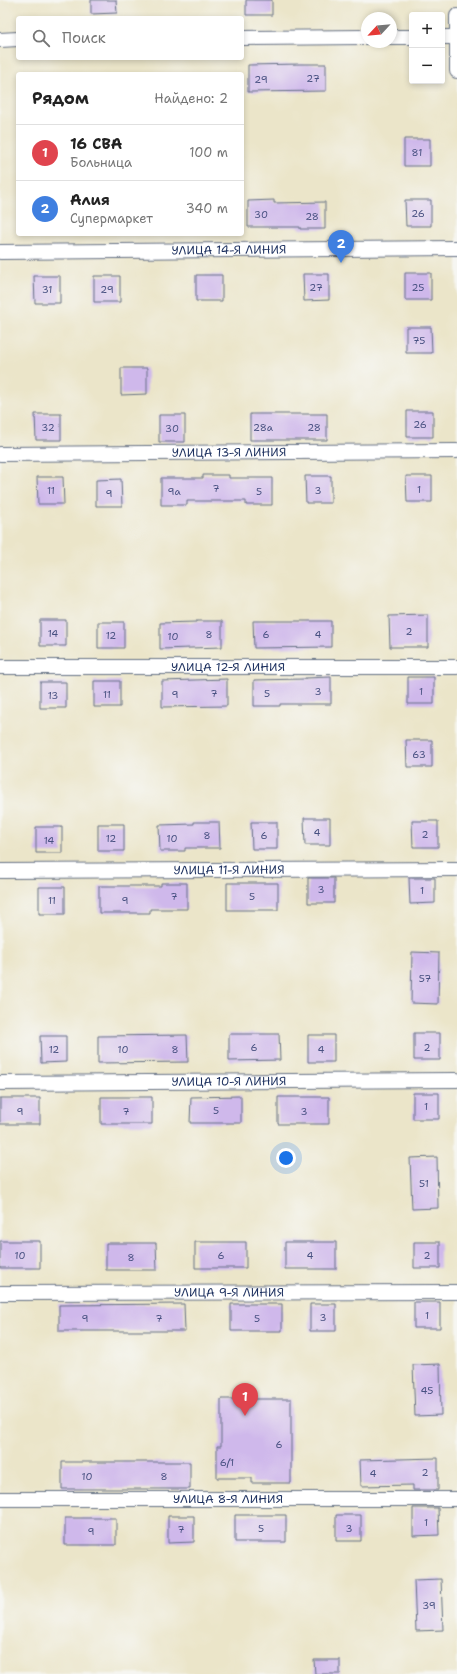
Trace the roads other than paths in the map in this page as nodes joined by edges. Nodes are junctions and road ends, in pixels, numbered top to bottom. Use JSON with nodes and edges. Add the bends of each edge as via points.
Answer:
{"nodes":[{"id":1,"x":457,"y":16,"type":"edge"},
{"id":2,"x":361,"y":37,"type":"edge"},
{"id":3,"x":397,"y":37,"type":"edge"},
{"id":4,"x":409,"y":37,"type":"edge"},
{"id":5,"x":445,"y":37,"type":"edge"},
{"id":6,"x":457,"y":37,"type":"edge"},
{"id":7,"x":244,"y":38,"type":"edge"},
{"id":8,"x":16,"y":39,"type":"edge"},
{"id":9,"x":0,"y":40,"type":"edge"},
{"id":10,"x":457,"y":71,"type":"edge"},
{"id":11,"x":457,"y":248,"type":"edge"},
{"id":12,"x":0,"y":252,"type":"edge"},
{"id":13,"x":457,"y":451,"type":"edge"},
{"id":14,"x":0,"y":454,"type":"edge"},
{"id":15,"x":0,"y":667,"type":"edge"},
{"id":16,"x":457,"y":667,"type":"edge"},
{"id":17,"x":457,"y":869,"type":"edge"},
{"id":18,"x":0,"y":871,"type":"edge"},
{"id":19,"x":457,"y":1080,"type":"edge"},
{"id":20,"x":0,"y":1083,"type":"edge"},
{"id":21,"x":457,"y":1292,"type":"edge"},
{"id":22,"x":0,"y":1293,"type":"edge"},
{"id":23,"x":0,"y":1499,"type":"edge"},
{"id":24,"x":457,"y":1499,"type":"edge"}],
"edges":[{"from":1,"to":6,"type":"street"},
{"from":2,"to":7,"type":"street"},
{"from":3,"to":4,"type":"street"},
{"from":5,"to":6,"type":"street"},
{"from":6,"to":10,"type":"street"},
{"from":8,"to":9,"type":"street"},
{"from":11,"to":12,"type":"street","name":"УЛИЦА 14-Я ЛИНИЯ"},
{"from":13,"to":14,"type":"street","name":"УЛИЦА 13-Я ЛИНИЯ"},
{"from":15,"to":16,"type":"street","name":"УЛИЦА 12-Я ЛИНИЯ"},
{"from":17,"to":18,"type":"street","name":"УЛИЦА 11-Я ЛИНИЯ"},
{"from":19,"to":20,"type":"street","name":"УЛИЦА 10-Я ЛИНИЯ"},
{"from":21,"to":22,"type":"street","name":"УЛИЦА 9-Я ЛИНИЯ"},
{"from":23,"to":24,"type":"street","name":"УЛИЦА 8-Я ЛИНИЯ"}]}
